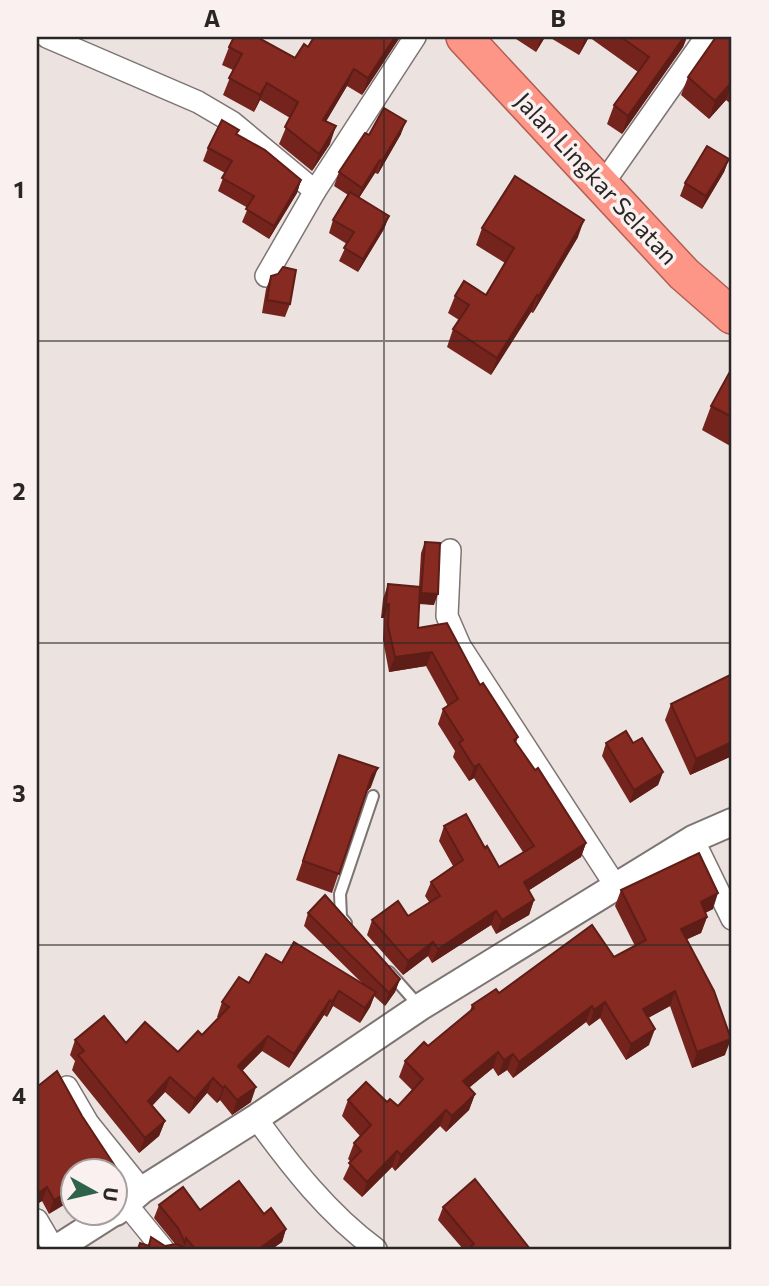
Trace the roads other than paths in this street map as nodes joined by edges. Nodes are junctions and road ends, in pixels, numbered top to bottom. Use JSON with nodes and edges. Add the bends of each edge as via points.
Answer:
{"nodes":[{"id":1,"x":47,"y":37,"type":"edge"},
{"id":2,"x":415,"y":37,"type":"edge"},
{"id":3,"x":464,"y":37,"type":"edge"},
{"id":4,"x":706,"y":37,"type":"edge"},
{"id":5,"x":602,"y":185,"type":"junction"},
{"id":6,"x":315,"y":191,"type":"junction"},
{"id":7,"x":266,"y":276,"type":"dead end"},
{"id":8,"x":732,"y":316,"type":"edge"},
{"id":9,"x":450,"y":550,"type":"dead end"},
{"id":10,"x":373,"y":796,"type":"edge"},
{"id":11,"x":732,"y":822,"type":"edge"},
{"id":12,"x":693,"y":839,"type":"junction"},
{"id":13,"x":615,"y":885,"type":"junction"},
{"id":14,"x":732,"y":919,"type":"edge"},
{"id":15,"x":350,"y":928,"type":"edge"},
{"id":16,"x":377,"y":959,"type":"edge"},
{"id":17,"x":420,"y":1007,"type":"junction"},
{"id":18,"x":68,"y":1087,"type":"edge"},
{"id":19,"x":256,"y":1118,"type":"junction"},
{"id":20,"x":103,"y":1156,"type":"edge"},
{"id":21,"x":130,"y":1202,"type":"edge"},
{"id":22,"x":130,"y":1211,"type":"edge"},
{"id":23,"x":37,"y":1220,"type":"edge"},
{"id":24,"x":92,"y":1226,"type":"edge"},
{"id":25,"x":55,"y":1249,"type":"edge"},
{"id":26,"x":163,"y":1249,"type":"edge"},
{"id":27,"x":376,"y":1249,"type":"edge"}],
"edges":[{"from":1,"to":6,"type":"street","via":[[198,102],[232,122]]},
{"from":2,"to":6,"type":"street"},
{"from":3,"to":5,"type":"highway","name":"Jalan Lingkar Selatan"},
{"from":4,"to":5,"type":"street"},
{"from":5,"to":8,"type":"highway","name":"Jalan Lingkar Selatan","via":[[684,274]]},
{"from":6,"to":7,"type":"street"},
{"from":9,"to":13,"type":"street","via":[[447,616],[460,646]]},
{"from":10,"to":15,"type":"lane","via":[[340,894],[341,917]]},
{"from":11,"to":12,"type":"street"},
{"from":12,"to":13,"type":"street"},
{"from":12,"to":14,"type":"street"},
{"from":13,"to":17,"type":"street"},
{"from":16,"to":17,"type":"lane"},
{"from":17,"to":19,"type":"street"},
{"from":18,"to":20,"type":"street"},
{"from":19,"to":21,"type":"street"},
{"from":19,"to":27,"type":"street","via":[[338,1217]]},
{"from":22,"to":26,"type":"street"},
{"from":23,"to":25,"type":"street"},
{"from":24,"to":25,"type":"street"}]}
